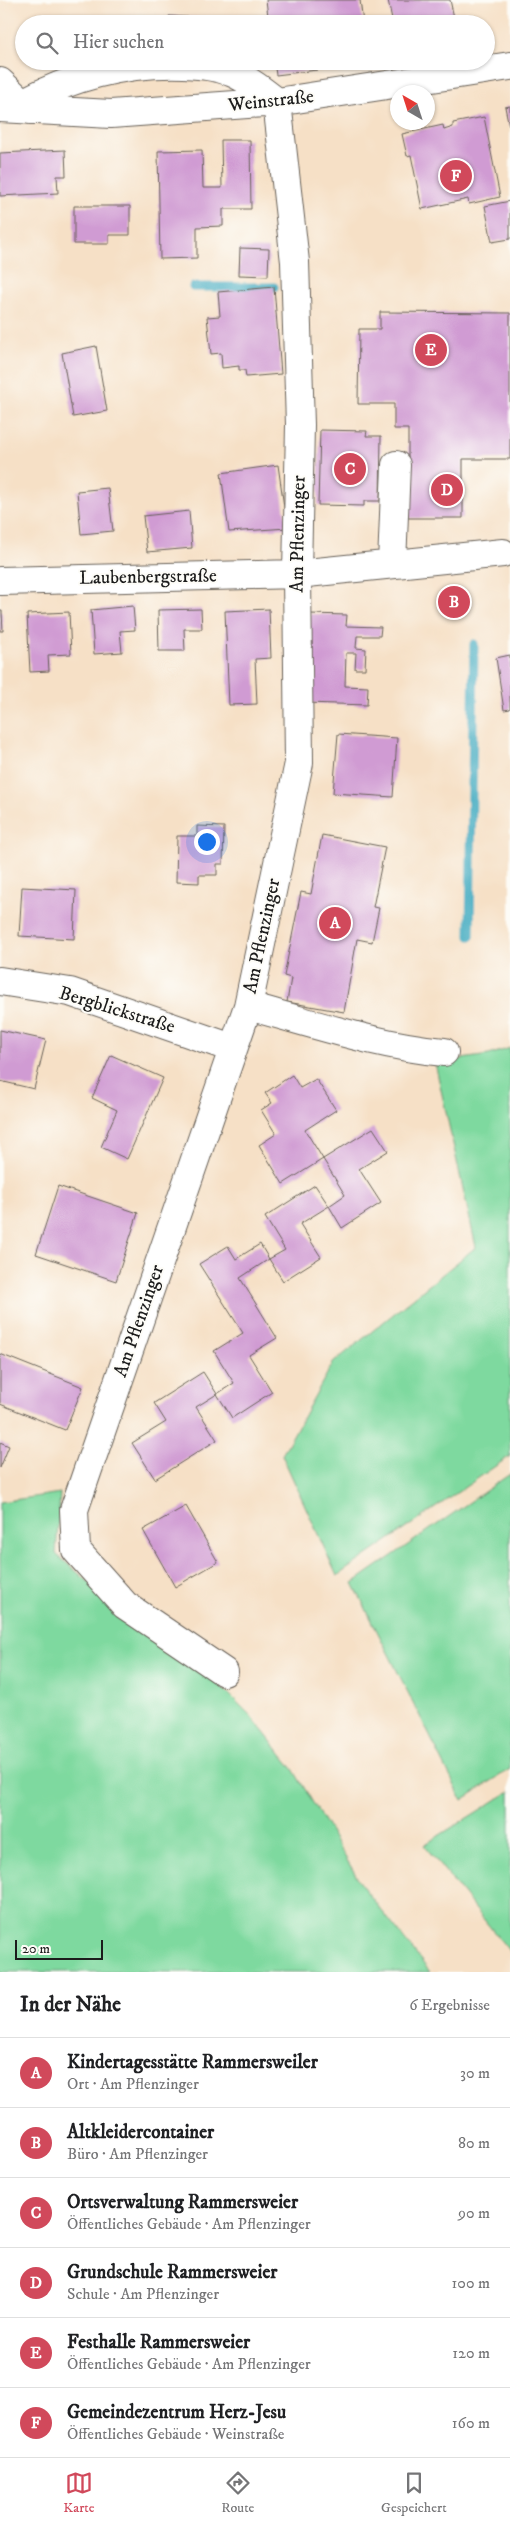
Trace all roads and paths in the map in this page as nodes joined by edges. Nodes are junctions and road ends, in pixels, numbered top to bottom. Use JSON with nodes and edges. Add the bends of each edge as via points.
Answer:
{"nodes":[{"id":1,"x":510,"y":66,"type":"edge"},
{"id":2,"x":495,"y":68,"type":"edge"},
{"id":3,"x":109,"y":70,"type":"edge"},
{"id":4,"x":225,"y":70,"type":"edge"},
{"id":5,"x":484,"y":70,"type":"edge"},
{"id":6,"x":0,"y":82,"type":"edge"},
{"id":7,"x":277,"y":102,"type":"junction"},
{"id":8,"x":17,"y":107,"type":"edge"},
{"id":9,"x":396,"y":465,"type":"dead end"},
{"id":10,"x":502,"y":553,"type":"dead end"},
{"id":11,"x":392,"y":564,"type":"junction"},
{"id":12,"x":297,"y":574,"type":"junction"},
{"id":13,"x":0,"y":581,"type":"edge"},
{"id":14,"x":0,"y":981,"type":"edge"},
{"id":15,"x":248,"y":1006,"type":"junction"},
{"id":16,"x":232,"y":1048,"type":"junction"},
{"id":17,"x":444,"y":1052,"type":"dead end"},
{"id":18,"x":224,"y":1672,"type":"dead end"}],
"edges":[{"from":1,"to":2,"type":"street","name":"Weinstraße"},
{"from":3,"to":8,"type":"street","via":[[48,89]]},
{"from":4,"to":7,"type":"street","via":[[253,84]]},
{"from":5,"to":7,"type":"street","name":"Weinstraße"},
{"from":6,"to":8,"type":"street"},
{"from":7,"to":8,"type":"street","name":"Weinstraße","via":[[111,114]]},
{"from":7,"to":12,"type":"street","name":"Am Pflenzinger","via":[[295,262],[300,425]]},
{"from":9,"to":11,"type":"street"},
{"from":10,"to":11,"type":"street","name":"Laubenbergstraße"},
{"from":11,"to":12,"type":"street","name":"Laubenbergstraße"},
{"from":12,"to":13,"type":"street","name":"Laubenbergstraße"},
{"from":12,"to":15,"type":"street","name":"Am Pflenzinger","via":[[299,763]]},
{"from":14,"to":16,"type":"street","name":"Bergblickstraße","via":[[70,992]]},
{"from":15,"to":16,"type":"street","name":"Am Pflenzinger"},
{"from":15,"to":17,"type":"street","via":[[413,1049]]},
{"from":16,"to":18,"type":"street","name":"Am Pflenzinger","via":[[74,1510],[76,1550],[125,1605]]}]}
